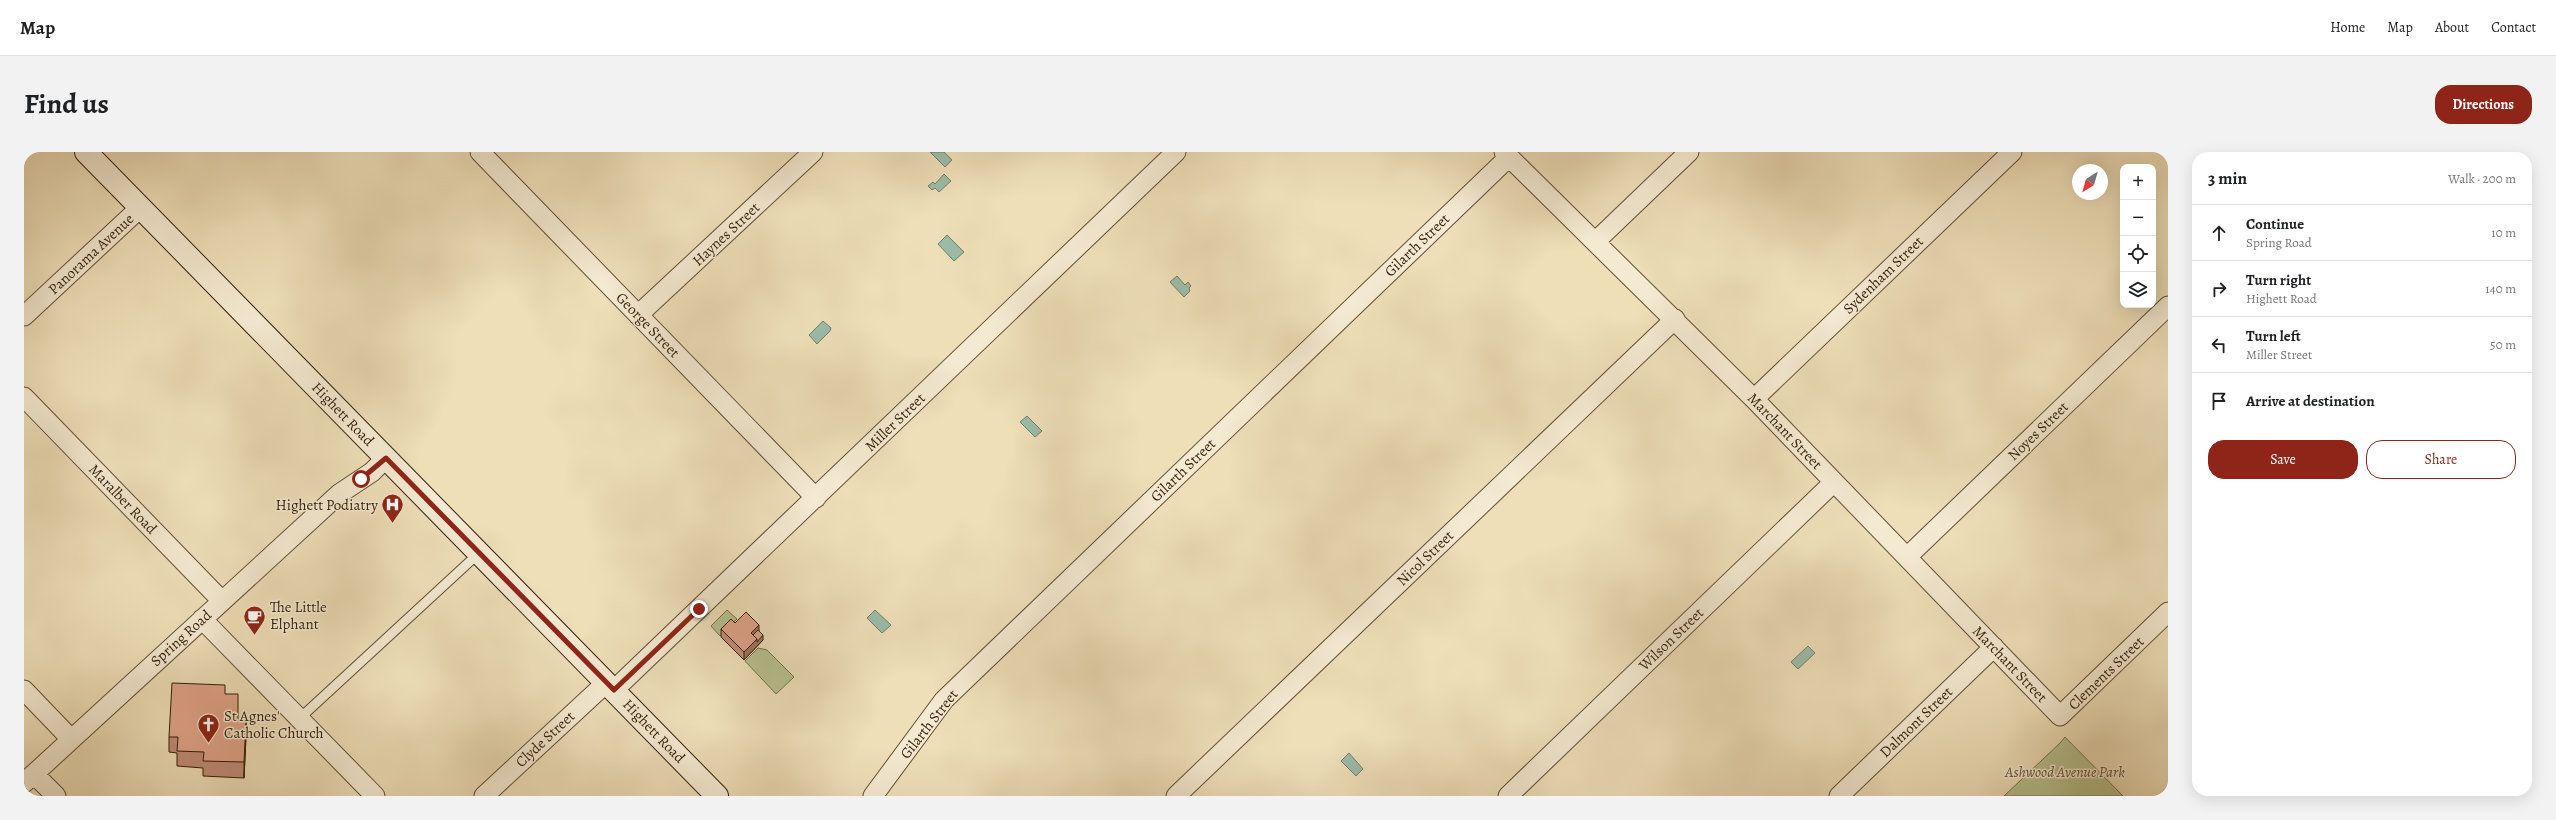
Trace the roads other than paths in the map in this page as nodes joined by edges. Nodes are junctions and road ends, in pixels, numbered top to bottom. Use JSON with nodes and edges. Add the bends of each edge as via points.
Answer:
{"nodes":[{"id":1,"x":86,"y":152,"type":"edge"},
{"id":2,"x":480,"y":152,"type":"edge"},
{"id":3,"x":813,"y":152,"type":"edge"},
{"id":4,"x":1176,"y":152,"type":"edge"},
{"id":5,"x":1689,"y":152,"type":"edge"},
{"id":6,"x":2012,"y":152,"type":"edge"},
{"id":7,"x":1507,"y":154,"type":"edge"},
{"id":8,"x":141,"y":207,"type":"junction"},
{"id":9,"x":1596,"y":242,"type":"junction"},
{"id":10,"x":2168,"y":306,"type":"edge"},
{"id":11,"x":638,"y":315,"type":"junction"},
{"id":12,"x":24,"y":316,"type":"edge"},
{"id":13,"x":1675,"y":320,"type":"junction"},
{"id":14,"x":24,"y":397,"type":"edge"},
{"id":15,"x":1754,"y":399,"type":"junction"},
{"id":16,"x":381,"y":454,"type":"junction"},
{"id":17,"x":1834,"y":482,"type":"junction"},
{"id":18,"x":816,"y":498,"type":"junction"},
{"id":19,"x":479,"y":553,"type":"junction"},
{"id":20,"x":1907,"y":557,"type":"junction"},
{"id":21,"x":222,"y":601,"type":"junction"},
{"id":22,"x":2168,"y":612,"type":"edge"},
{"id":23,"x":202,"y":619,"type":"junction"},
{"id":24,"x":1994,"y":647,"type":"junction"},
{"id":25,"x":610,"y":686,"type":"junction"},
{"id":26,"x":24,"y":690,"type":"edge"},
{"id":27,"x":2060,"y":716,"type":"joint"},
{"id":28,"x":300,"y":719,"type":"junction"},
{"id":29,"x":71,"y":739,"type":"junction"},
{"id":30,"x":29,"y":778,"type":"edge"},
{"id":31,"x":56,"y":796,"type":"edge"},
{"id":32,"x":375,"y":796,"type":"edge"},
{"id":33,"x":484,"y":796,"type":"edge"},
{"id":34,"x":717,"y":796,"type":"edge"},
{"id":35,"x":873,"y":796,"type":"edge"},
{"id":36,"x":1176,"y":796,"type":"edge"},
{"id":37,"x":1508,"y":796,"type":"edge"},
{"id":38,"x":1839,"y":796,"type":"edge"}],
"edges":[{"from":1,"to":8,"type":"street","name":"Highett Road"},
{"from":2,"to":11,"type":"street","name":"George Street"},
{"from":3,"to":11,"type":"street","name":"Haynes Street"},
{"from":4,"to":18,"type":"street","name":"Miller Street"},
{"from":5,"to":9,"type":"street"},
{"from":6,"to":15,"type":"street","name":"Sydenham Street"},
{"from":7,"to":9,"type":"street","name":"Marchant Street"},
{"from":7,"to":35,"type":"street","name":"Gilarth Street","via":[[944,700]]},
{"from":8,"to":12,"type":"street","name":"Panorama Avenue"},
{"from":8,"to":16,"type":"street","name":"Highett Road"},
{"from":9,"to":13,"type":"street","name":"Marchant Street"},
{"from":10,"to":20,"type":"street","name":"Noyes Street"},
{"from":11,"to":18,"type":"street","name":"George Street"},
{"from":13,"to":15,"type":"street","name":"Marchant Street"},
{"from":13,"to":36,"type":"street","name":"Nicol Street"},
{"from":14,"to":21,"type":"street","name":"Maralber Road"},
{"from":15,"to":17,"type":"street","name":"Marchant Street"},
{"from":16,"to":19,"type":"street","name":"Highett Road"},
{"from":16,"to":21,"type":"street","name":"Spring Road","via":[[351,476],[339,494]]},
{"from":17,"to":20,"type":"street","name":"Marchant Street"},
{"from":17,"to":37,"type":"street","name":"Wilson Street"},
{"from":18,"to":25,"type":"street","name":"Miller Street"},
{"from":19,"to":25,"type":"street","name":"Highett Road"},
{"from":19,"to":28,"type":"lane"},
{"from":20,"to":24,"type":"street","name":"Marchant Street"},
{"from":21,"to":23,"type":"street","name":"Spring Road"},
{"from":22,"to":27,"type":"street","name":"Clements Street"},
{"from":23,"to":28,"type":"street"},
{"from":23,"to":29,"type":"street","name":"Spring Road"},
{"from":24,"to":27,"type":"street","name":"Marchant Street"},
{"from":24,"to":38,"type":"street","name":"Dalmont Street"},
{"from":25,"to":33,"type":"street","name":"Clyde Street"},
{"from":25,"to":34,"type":"street","name":"Highett Road"},
{"from":26,"to":29,"type":"street"},
{"from":28,"to":32,"type":"street"},
{"from":29,"to":30,"type":"street","name":"Spring Road"},
{"from":30,"to":31,"type":"street"}]}
